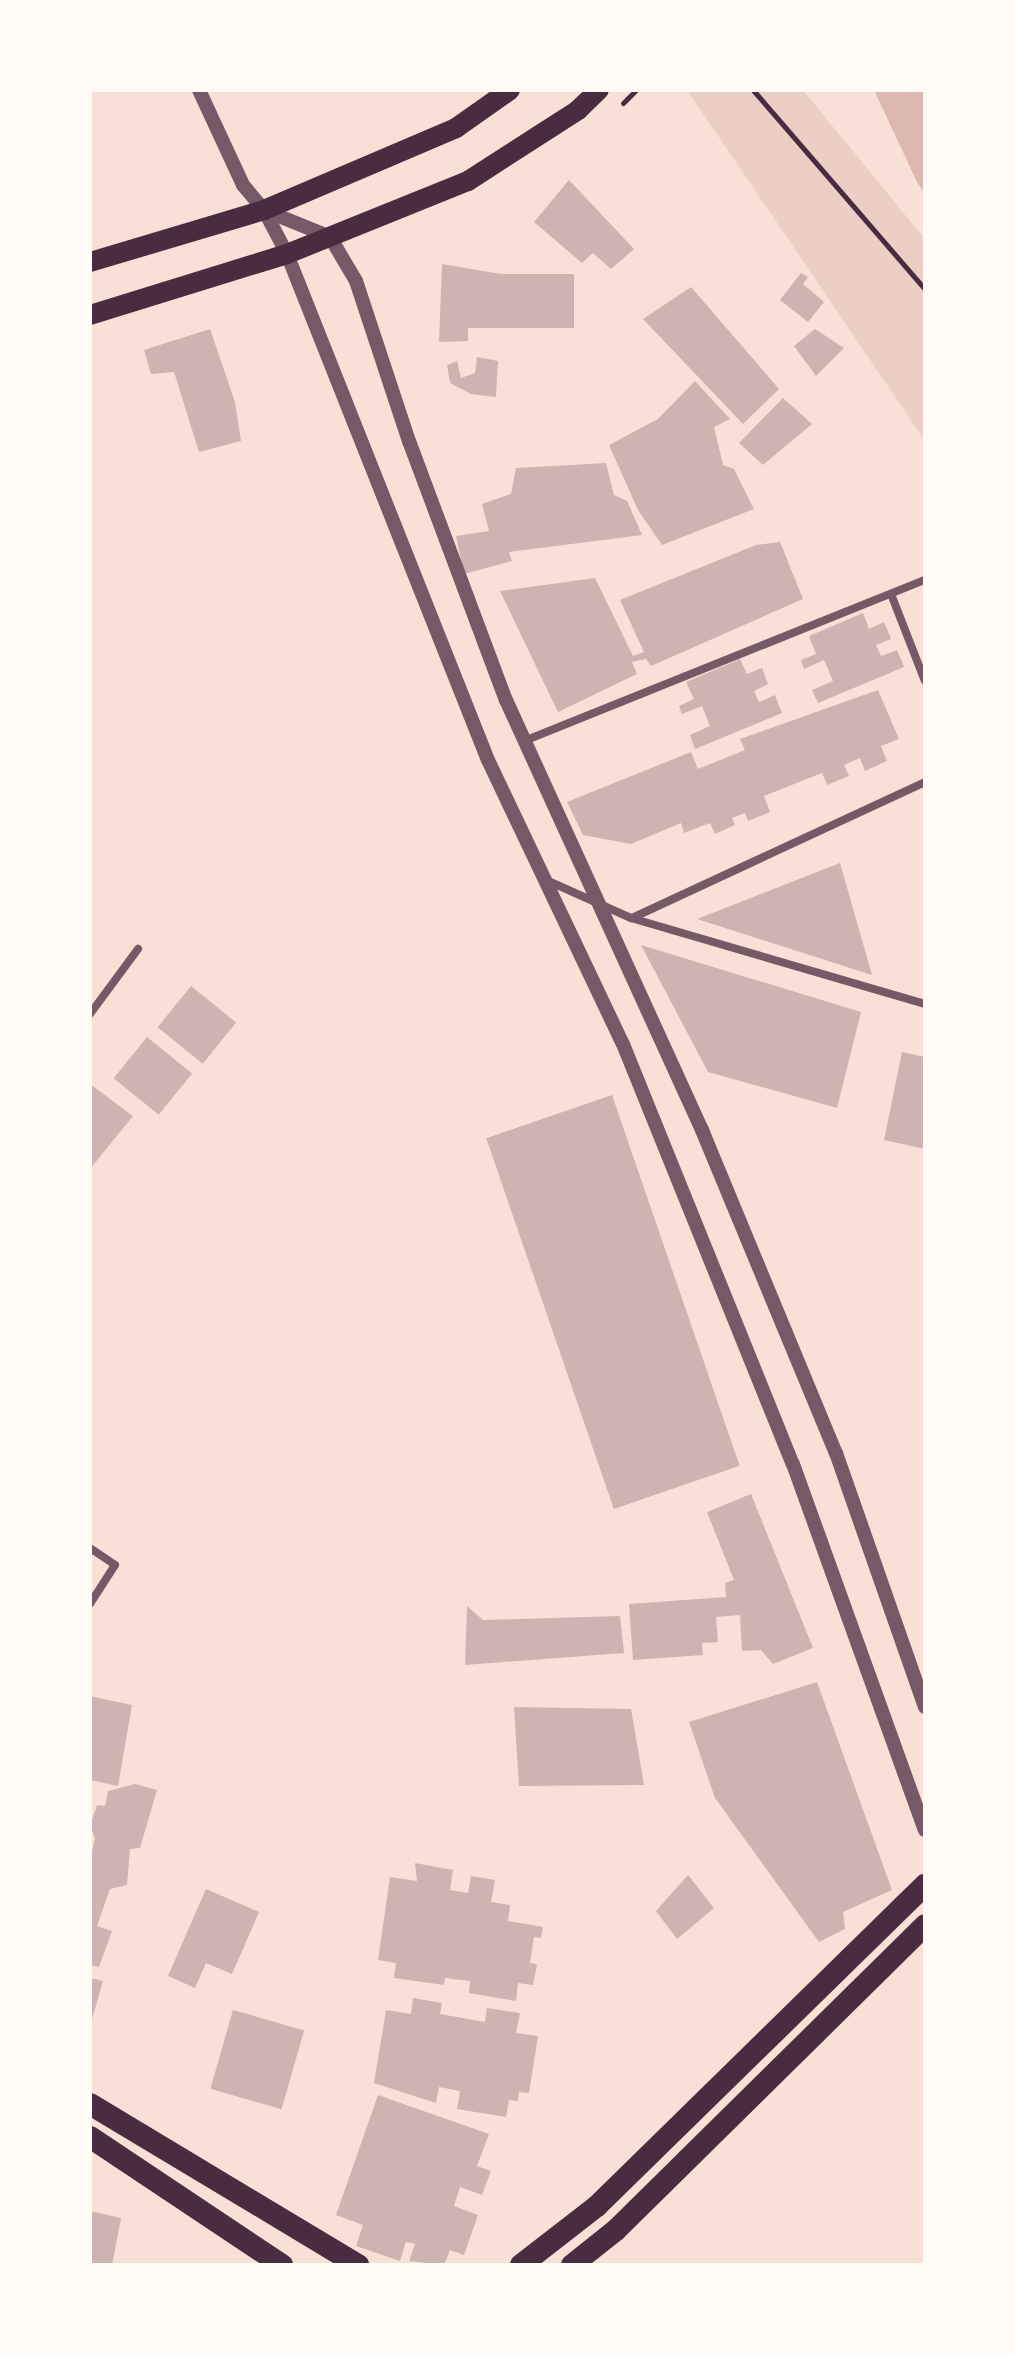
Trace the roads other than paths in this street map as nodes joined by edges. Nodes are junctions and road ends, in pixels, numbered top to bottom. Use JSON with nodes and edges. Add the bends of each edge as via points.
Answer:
{"nodes":[{"id":1,"x":199,"y":90,"type":"edge"},
{"id":2,"x":510,"y":90,"type":"edge"},
{"id":3,"x":599,"y":90,"type":"edge"},
{"id":4,"x":264,"y":210,"type":"junction"},
{"id":5,"x":330,"y":237,"type":"junction"},
{"id":6,"x":287,"y":254,"type":"junction"},
{"id":7,"x":90,"y":262,"type":"edge"},
{"id":8,"x":90,"y":315,"type":"edge"},
{"id":9,"x":925,"y":580,"type":"edge"},
{"id":10,"x":891,"y":594,"type":"junction"},
{"id":11,"x":925,"y":681,"type":"edge"},
{"id":12,"x":524,"y":741,"type":"junction"},
{"id":13,"x":925,"y":782,"type":"edge"},
{"id":14,"x":542,"y":878,"type":"junction"},
{"id":15,"x":604,"y":907,"type":"junction"},
{"id":16,"x":631,"y":918,"type":"junction"},
{"id":17,"x":138,"y":949,"type":"dead end"},
{"id":18,"x":925,"y":1004,"type":"edge"},
{"id":19,"x":90,"y":1014,"type":"edge"},
{"id":20,"x":90,"y":1548,"type":"edge"},
{"id":21,"x":90,"y":1604,"type":"edge"},
{"id":22,"x":925,"y":1707,"type":"edge"},
{"id":23,"x":925,"y":1830,"type":"edge"},
{"id":24,"x":925,"y":1885,"type":"edge"},
{"id":25,"x":925,"y":1925,"type":"edge"},
{"id":26,"x":90,"y":2104,"type":"edge"},
{"id":27,"x":90,"y":2137,"type":"edge"},
{"id":28,"x":282,"y":2265,"type":"edge"},
{"id":29,"x":358,"y":2265,"type":"edge"},
{"id":30,"x":521,"y":2265,"type":"edge"},
{"id":31,"x":572,"y":2265,"type":"edge"}],
"edges":[{"from":1,"to":4,"type":"street","via":[[243,185]]},
{"from":2,"to":4,"type":"main road","via":[[456,128]]},
{"from":3,"to":5,"type":"main road","via":[[578,110],[468,181]]},
{"from":4,"to":5,"type":"street"},
{"from":4,"to":6,"type":"street"},
{"from":4,"to":7,"type":"main road"},
{"from":5,"to":6,"type":"main road"},
{"from":5,"to":12,"type":"street","via":[[356,281],[409,441]]},
{"from":6,"to":8,"type":"main road"},
{"from":6,"to":14,"type":"street","via":[[488,760]]},
{"from":9,"to":10,"type":"street"},
{"from":10,"to":11,"type":"street"},
{"from":10,"to":12,"type":"street"},
{"from":12,"to":15,"type":"street"},
{"from":13,"to":16,"type":"street"},
{"from":14,"to":15,"type":"street"},
{"from":14,"to":23,"type":"street","via":[[623,1044],[793,1464]]},
{"from":15,"to":16,"type":"street"},
{"from":15,"to":22,"type":"street","via":[[836,1453]]},
{"from":16,"to":18,"type":"street"},
{"from":17,"to":19,"type":"street"},
{"from":20,"to":21,"type":"street","via":[[115,1565]]},
{"from":24,"to":30,"type":"highway","via":[[597,2206]]},
{"from":25,"to":31,"type":"highway","via":[[616,2230]]},
{"from":26,"to":29,"type":"highway"},
{"from":27,"to":28,"type":"highway"}]}
